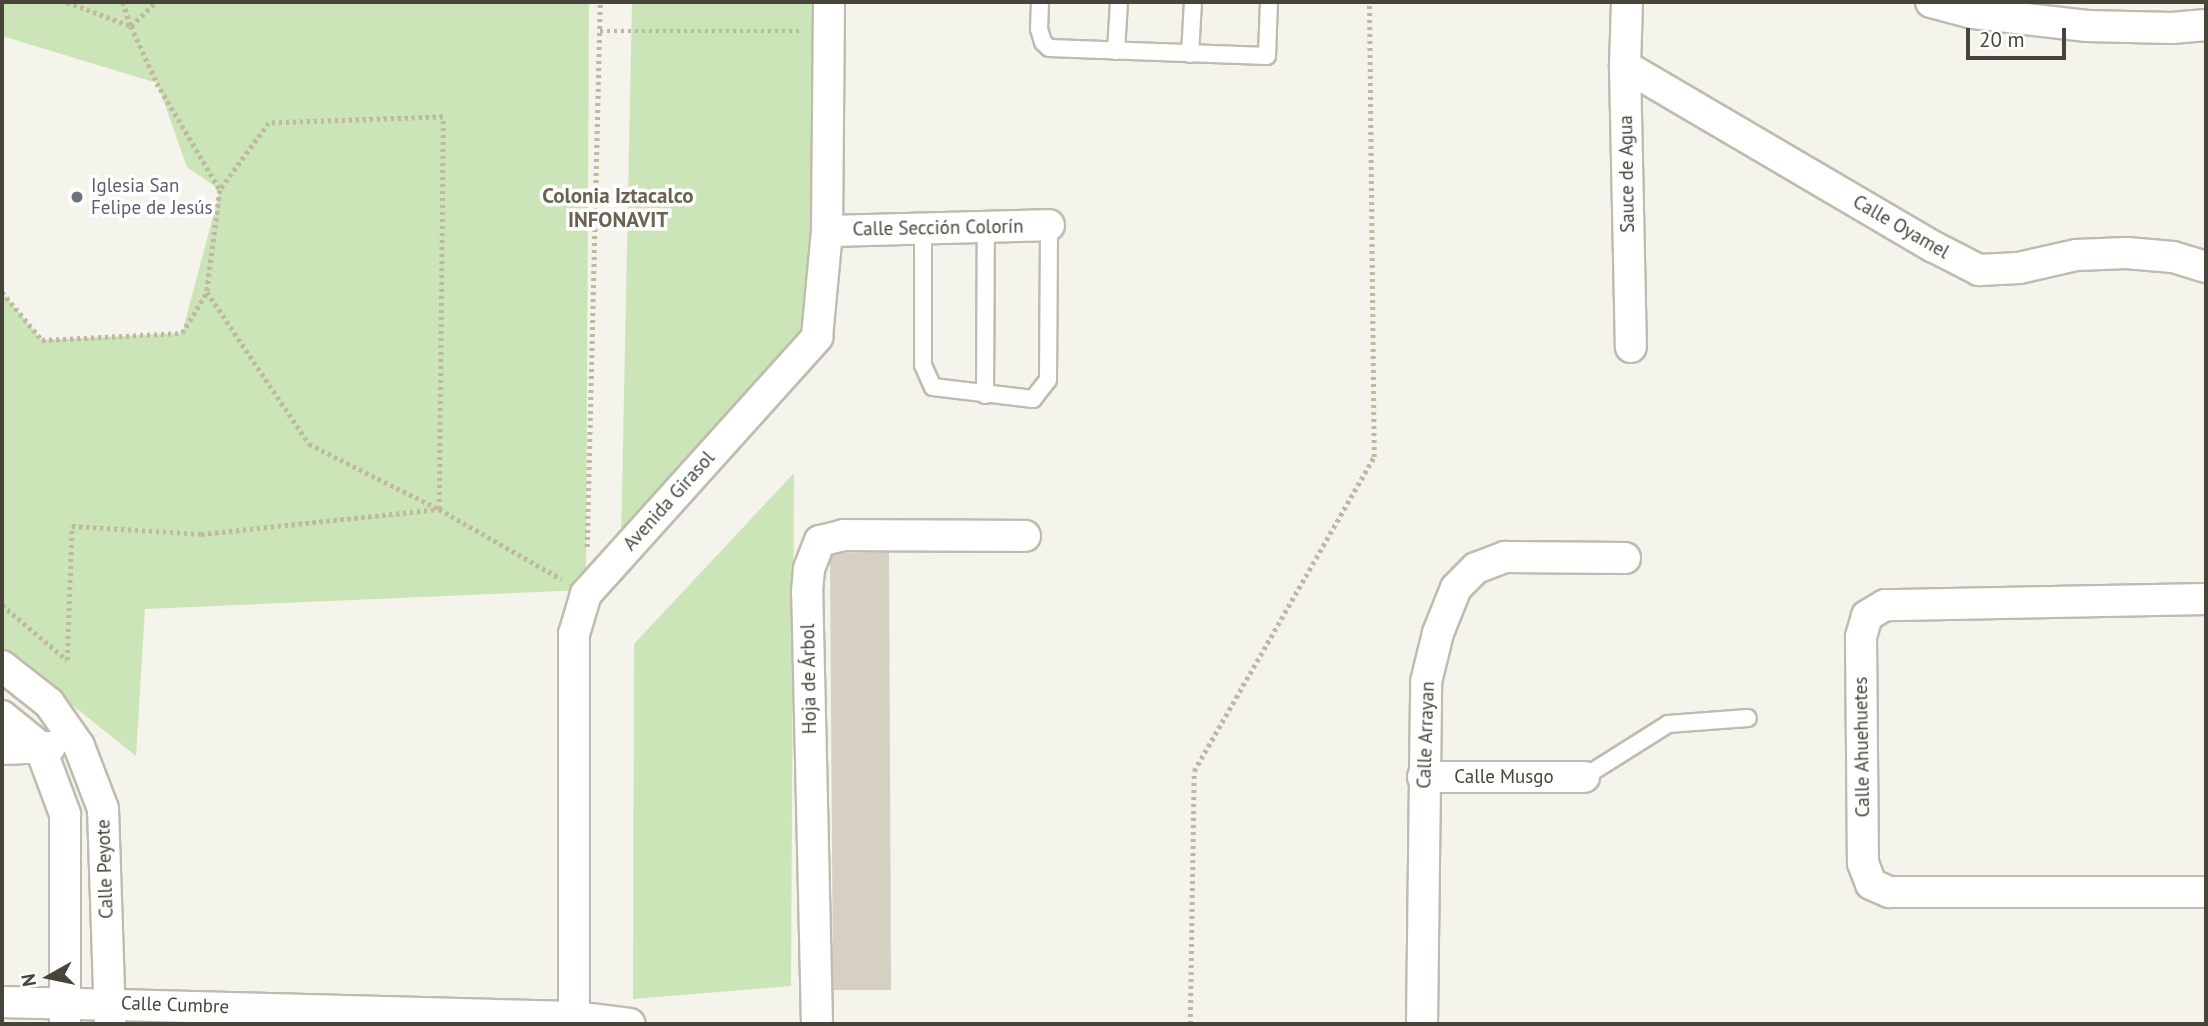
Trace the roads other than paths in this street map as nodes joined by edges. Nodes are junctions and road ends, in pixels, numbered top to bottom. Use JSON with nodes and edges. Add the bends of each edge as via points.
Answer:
{"nodes":[{"id":1,"x":829,"y":2,"type":"edge"},
{"id":2,"x":1040,"y":2,"type":"edge"},
{"id":3,"x":1119,"y":2,"type":"edge"},
{"id":4,"x":1193,"y":2,"type":"edge"},
{"id":5,"x":1269,"y":2,"type":"edge"},
{"id":6,"x":1627,"y":2,"type":"edge"},
{"id":7,"x":1931,"y":2,"type":"edge"},
{"id":8,"x":2206,"y":25,"type":"edge"},
{"id":9,"x":1116,"y":51,"type":"junction"},
{"id":10,"x":1190,"y":54,"type":"junction"},
{"id":11,"x":1625,"y":66,"type":"junction"},
{"id":12,"x":1049,"y":225,"type":"joint"},
{"id":13,"x":986,"y":227,"type":"junction"},
{"id":14,"x":923,"y":229,"type":"junction"},
{"id":15,"x":827,"y":231,"type":"junction"},
{"id":16,"x":2206,"y":267,"type":"edge"},
{"id":17,"x":1631,"y":347,"type":"dead end"},
{"id":18,"x":985,"y":395,"type":"junction"},
{"id":19,"x":1025,"y":536,"type":"dead end"},
{"id":20,"x":1625,"y":558,"type":"dead end"},
{"id":21,"x":2206,"y":599,"type":"edge"},
{"id":22,"x":2,"y":666,"type":"edge"},
{"id":23,"x":2,"y":716,"type":"edge"},
{"id":24,"x":1748,"y":718,"type":"dead end"},
{"id":25,"x":79,"y":746,"type":"junction"},
{"id":26,"x":40,"y":747,"type":"junction"},
{"id":27,"x":2,"y":749,"type":"edge"},
{"id":28,"x":1584,"y":777,"type":"joint"},
{"id":29,"x":1423,"y":778,"type":"junction"},
{"id":30,"x":2206,"y":892,"type":"edge"},
{"id":31,"x":2,"y":1002,"type":"edge"},
{"id":32,"x":65,"y":1013,"type":"edge"},
{"id":33,"x":111,"y":1014,"type":"edge"},
{"id":34,"x":574,"y":1020,"type":"edge"},
{"id":35,"x":631,"y":1024,"type":"edge"},
{"id":36,"x":817,"y":1024,"type":"edge"},
{"id":37,"x":1422,"y":1024,"type":"edge"}],
"edges":[{"from":1,"to":15,"type":"street","name":"Avenida Girasol"},
{"from":2,"to":9,"type":"lane","via":[[1039,29],[1049,48]]},
{"from":3,"to":9,"type":"lane"},
{"from":4,"to":10,"type":"lane"},
{"from":5,"to":10,"type":"lane","via":[[1267,56]]},
{"from":6,"to":11,"type":"street","name":"Sauce de Agua"},
{"from":7,"to":8,"type":"street","via":[[1973,13],[2087,26]]},
{"from":9,"to":10,"type":"lane"},
{"from":11,"to":16,"type":"street","name":"Calle Oyamel","via":[[1979,270],[2127,253],[2173,257]]},
{"from":11,"to":17,"type":"street","name":"Sauce de Agua"},
{"from":12,"to":13,"type":"street","name":"Calle Sección Colorín"},
{"from":12,"to":18,"type":"lane","via":[[1048,380],[1033,399]]},
{"from":13,"to":14,"type":"street","name":"Calle Sección Colorín"},
{"from":13,"to":18,"type":"lane"},
{"from":14,"to":15,"type":"street","name":"Calle Sección Colorín"},
{"from":14,"to":18,"type":"lane","via":[[923,365],[933,387]]},
{"from":15,"to":34,"type":"street","name":"Avenida Girasol","via":[[817,337],[586,594],[574,634]]},
{"from":19,"to":36,"type":"street","name":"Hoja de Árbol","via":[[844,535],[820,541],[808,569]]},
{"from":20,"to":29,"type":"street","name":"Calle Arrayan","via":[[1505,557],[1476,568],[1456,588],[1426,682]]},
{"from":21,"to":30,"type":"street","name":"Calle Ahuehuetes","via":[[1885,605],[1867,616],[1861,637],[1864,863],[1871,884],[1889,892]]},
{"from":22,"to":25,"type":"street","name":"Calle Peyote","via":[[50,703]]},
{"from":23,"to":26,"type":"street"},
{"from":24,"to":28,"type":"lane","via":[[1668,724]]},
{"from":25,"to":26,"type":"street"},
{"from":25,"to":33,"type":"street","name":"Calle Peyote","via":[[103,809]]},
{"from":26,"to":27,"type":"street"},
{"from":26,"to":32,"type":"street","name":"Calle Peyote","via":[[65,814]]},
{"from":28,"to":29,"type":"street","name":"Calle Musgo"},
{"from":29,"to":37,"type":"street","name":"Calle Arrayan"},
{"from":31,"to":32,"type":"street","name":"Calle Cumbre"},
{"from":32,"to":33,"type":"street","name":"Calle Cumbre"},
{"from":33,"to":34,"type":"street","name":"Calle Cumbre"},
{"from":34,"to":35,"type":"street","name":"Calle Cumbre"}]}
